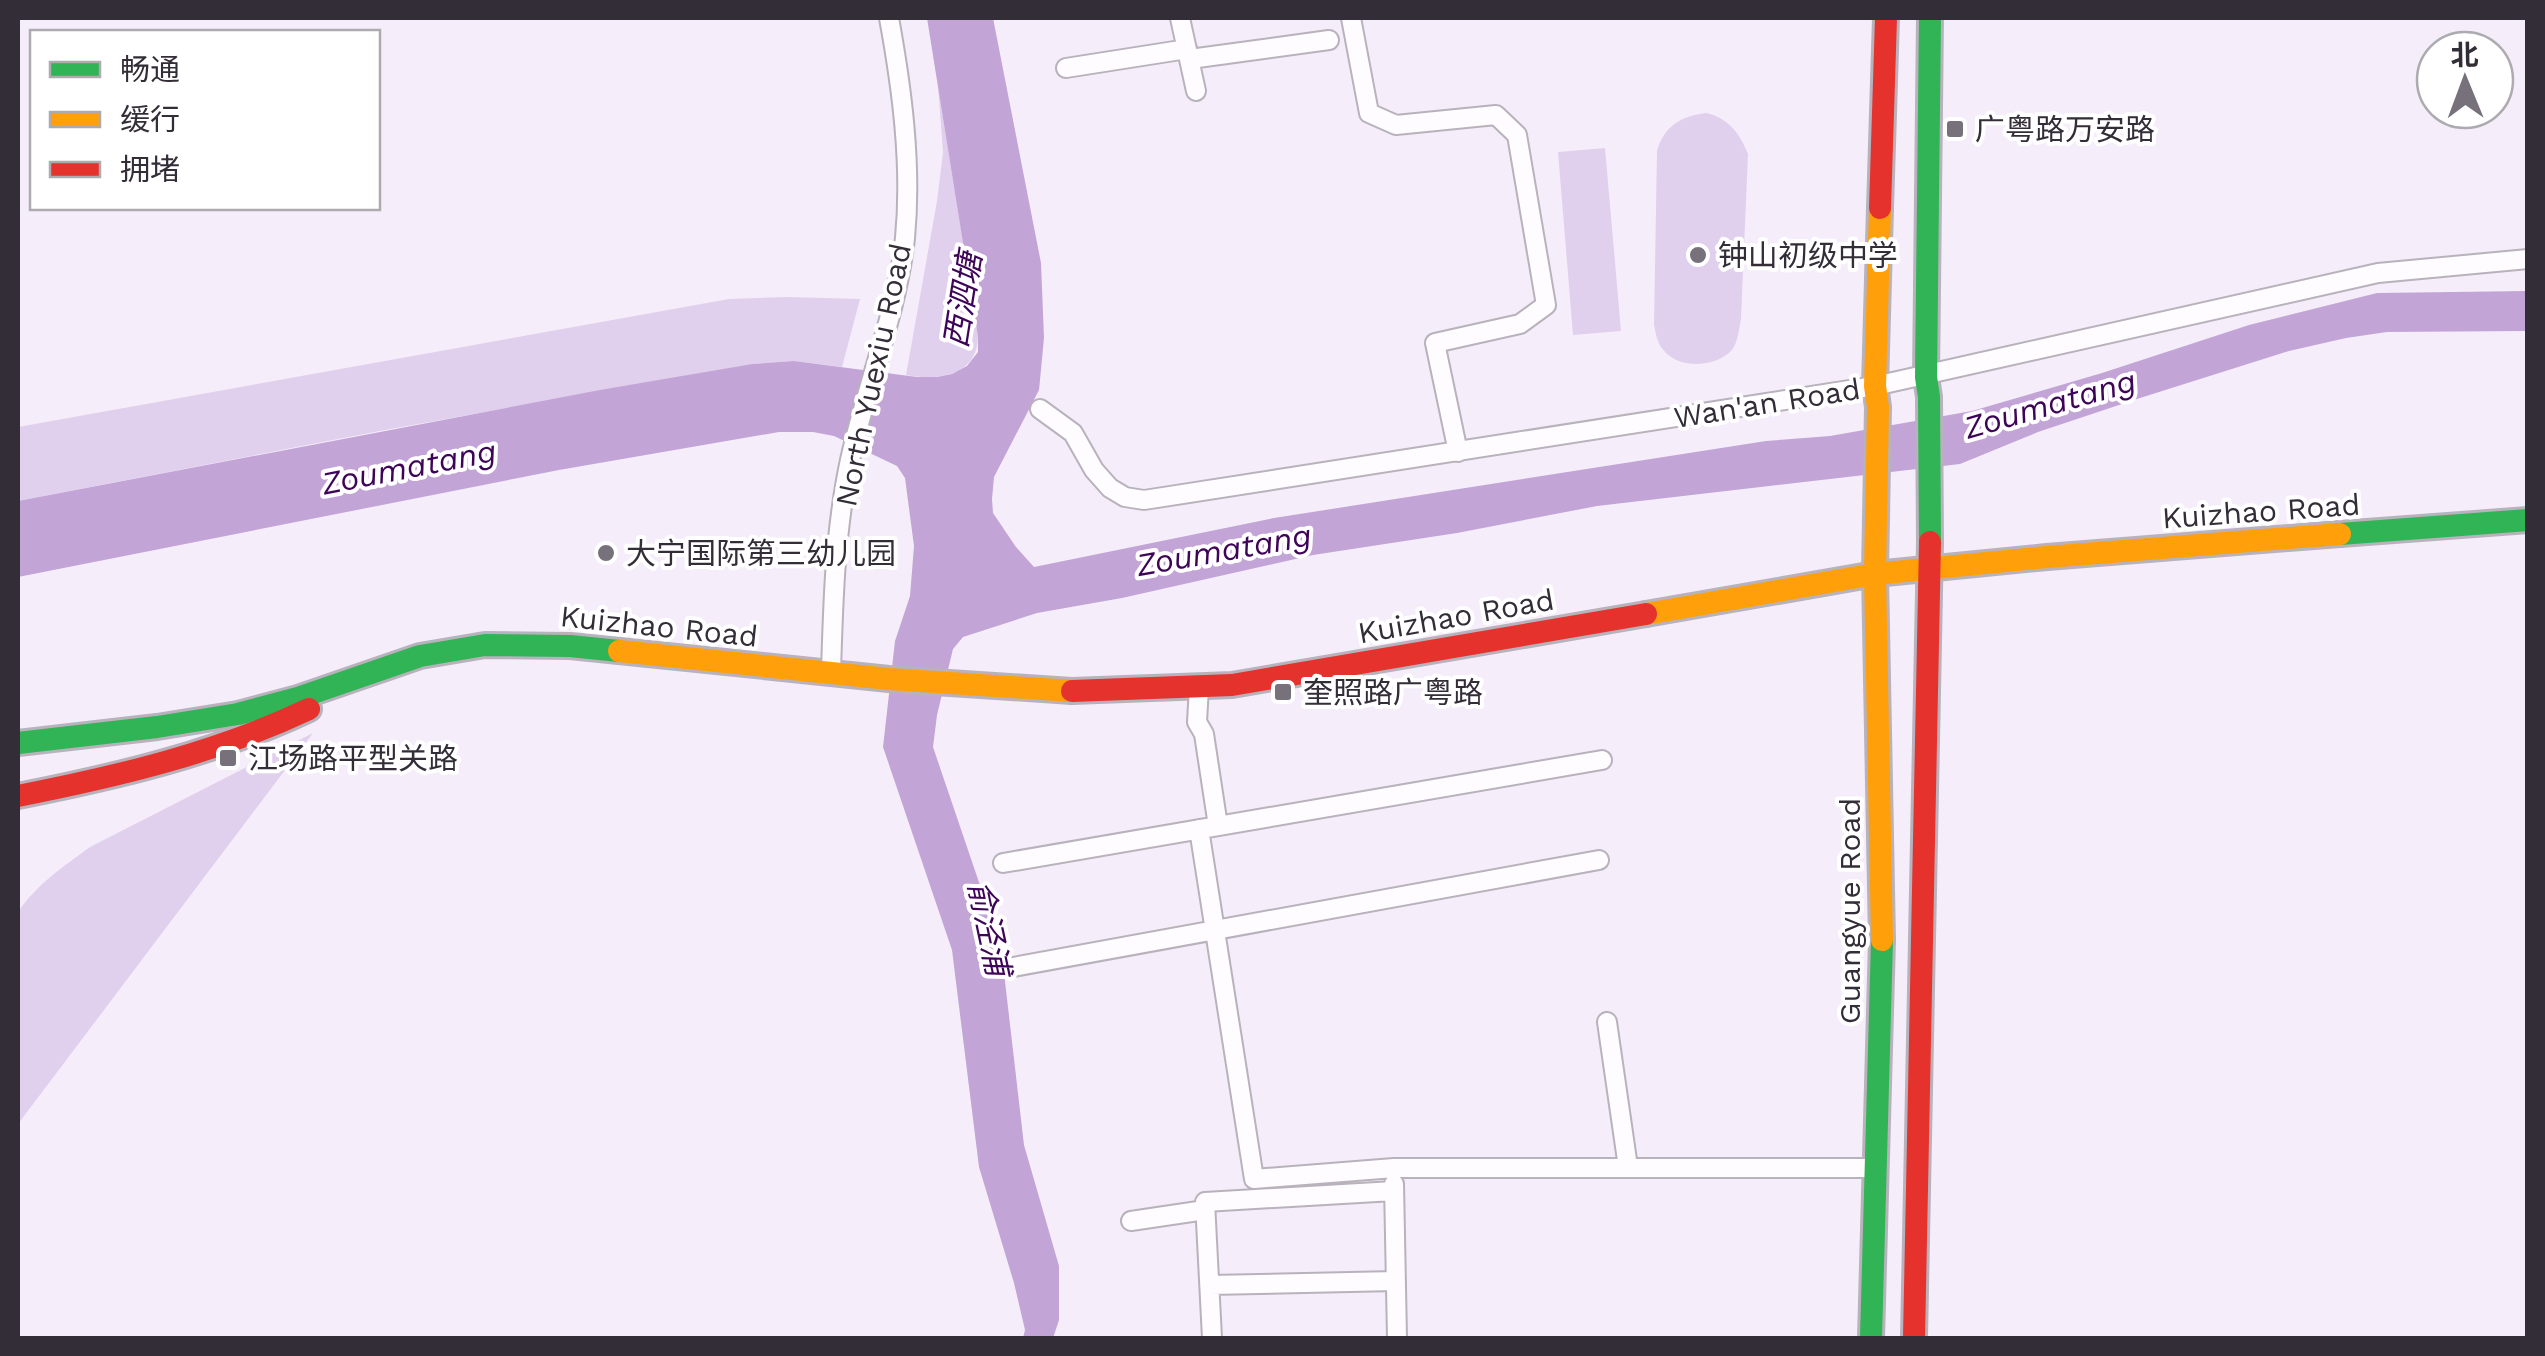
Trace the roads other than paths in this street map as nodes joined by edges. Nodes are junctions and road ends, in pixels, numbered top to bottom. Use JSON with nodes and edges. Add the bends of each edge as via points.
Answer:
{"nodes":[{"id":1,"x":889,"y":18,"type":"edge"},
{"id":2,"x":1180,"y":18,"type":"edge"},
{"id":3,"x":1350,"y":18,"type":"edge"},
{"id":4,"x":1886,"y":18,"type":"edge"},
{"id":5,"x":1930,"y":18,"type":"edge"},
{"id":6,"x":1329,"y":40,"type":"dead end"},
{"id":7,"x":1189,"y":54,"type":"junction"},
{"id":8,"x":1066,"y":68,"type":"dead end"},
{"id":9,"x":1196,"y":90,"type":"dead end"},
{"id":10,"x":2528,"y":259,"type":"edge"},
{"id":11,"x":1928,"y":387,"type":"junction"},
{"id":12,"x":1877,"y":397,"type":"junction"},
{"id":13,"x":1040,"y":409,"type":"dead end"},
{"id":14,"x":1458,"y":452,"type":"junction"},
{"id":15,"x":2528,"y":520,"type":"edge"},
{"id":16,"x":1930,"y":570,"type":"junction"},
{"id":17,"x":1875,"y":574,"type":"junction"},
{"id":18,"x":395,"y":665,"type":"junction"},
{"id":19,"x":830,"y":673,"type":"junction"},
{"id":20,"x":1200,"y":687,"type":"junction"},
{"id":21,"x":18,"y":743,"type":"edge"},
{"id":22,"x":1602,"y":760,"type":"dead end"},
{"id":23,"x":18,"y":796,"type":"edge"},
{"id":24,"x":1209,"y":828,"type":"junction"},
{"id":25,"x":1599,"y":860,"type":"dead end"},
{"id":26,"x":1003,"y":862,"type":"dead end"},
{"id":27,"x":1215,"y":932,"type":"junction"},
{"id":28,"x":1014,"y":968,"type":"dead end"},
{"id":29,"x":1607,"y":1022,"type":"dead end"},
{"id":30,"x":1628,"y":1167,"type":"junction"},
{"id":31,"x":1394,"y":1168,"type":"junction"},
{"id":32,"x":1876,"y":1168,"type":"junction"},
{"id":33,"x":1394,"y":1192,"type":"junction"},
{"id":34,"x":1205,"y":1210,"type":"junction"},
{"id":35,"x":1131,"y":1222,"type":"dead end"},
{"id":36,"x":1396,"y":1281,"type":"junction"},
{"id":37,"x":1210,"y":1286,"type":"junction"},
{"id":38,"x":1212,"y":1338,"type":"edge"},
{"id":39,"x":1397,"y":1338,"type":"edge"},
{"id":40,"x":1871,"y":1338,"type":"edge"},
{"id":41,"x":1914,"y":1338,"type":"edge"}],
"edges":[{"from":1,"to":19,"type":"street","name":"North Yuexiu Road","via":[[901,87],[904,239],[850,460]]},
{"from":2,"to":7,"type":"street"},
{"from":3,"to":14,"type":"street","via":[[1369,113],[1396,125],[1496,115],[1517,135],[1546,305],[1520,324],[1435,343]]},
{"from":4,"to":12,"type":"main road"},
{"from":5,"to":11,"type":"main road"},
{"from":6,"to":7,"type":"street"},
{"from":7,"to":8,"type":"street"},
{"from":7,"to":9,"type":"street"},
{"from":10,"to":11,"type":"street","name":"Wan'an Road","via":[[2378,273]]},
{"from":11,"to":12,"type":"street","name":"Wan'an Road"},
{"from":11,"to":16,"type":"main road"},
{"from":12,"to":14,"type":"street","name":"Wan'an Road","via":[[1645,421]]},
{"from":12,"to":17,"type":"main road","name":"Guangyue Road"},
{"from":13,"to":14,"type":"street","name":"Wan'an Road","via":[[1072,433],[1110,488],[1144,500]]},
{"from":15,"to":16,"type":"main road","name":"Kuizhao Road"},
{"from":16,"to":17,"type":"main road","name":"Kuizhao Road"},
{"from":16,"to":41,"type":"main road"},
{"from":17,"to":20,"type":"main road","name":"Kuizhao Road"},
{"from":17,"to":32,"type":"main road","name":"Guangyue Road","via":[[1882,932]]},
{"from":18,"to":19,"type":"main road","name":"Kuizhao Road","via":[[450,649],[524,644]]},
{"from":18,"to":21,"type":"main road","via":[[238,714]]},
{"from":18,"to":23,"type":"main road","via":[[222,747]]},
{"from":19,"to":20,"type":"main road","name":"Kuizhao Road","via":[[1070,691]]},
{"from":20,"to":24,"type":"street","via":[[1197,722],[1204,734]]},
{"from":22,"to":24,"type":"street"},
{"from":24,"to":26,"type":"street"},
{"from":24,"to":27,"type":"street"},
{"from":25,"to":27,"type":"street"},
{"from":27,"to":28,"type":"street"},
{"from":27,"to":31,"type":"street","via":[[1254,1178]]},
{"from":29,"to":30,"type":"street"},
{"from":30,"to":31,"type":"street"},
{"from":30,"to":32,"type":"street"},
{"from":31,"to":33,"type":"street"},
{"from":32,"to":40,"type":"main road","name":"Guangyue Road"},
{"from":33,"to":34,"type":"street","via":[[1204,1202]]},
{"from":33,"to":36,"type":"street"},
{"from":34,"to":35,"type":"street"},
{"from":34,"to":37,"type":"street"},
{"from":36,"to":37,"type":"street"},
{"from":36,"to":39,"type":"street"},
{"from":37,"to":38,"type":"street"}]}
